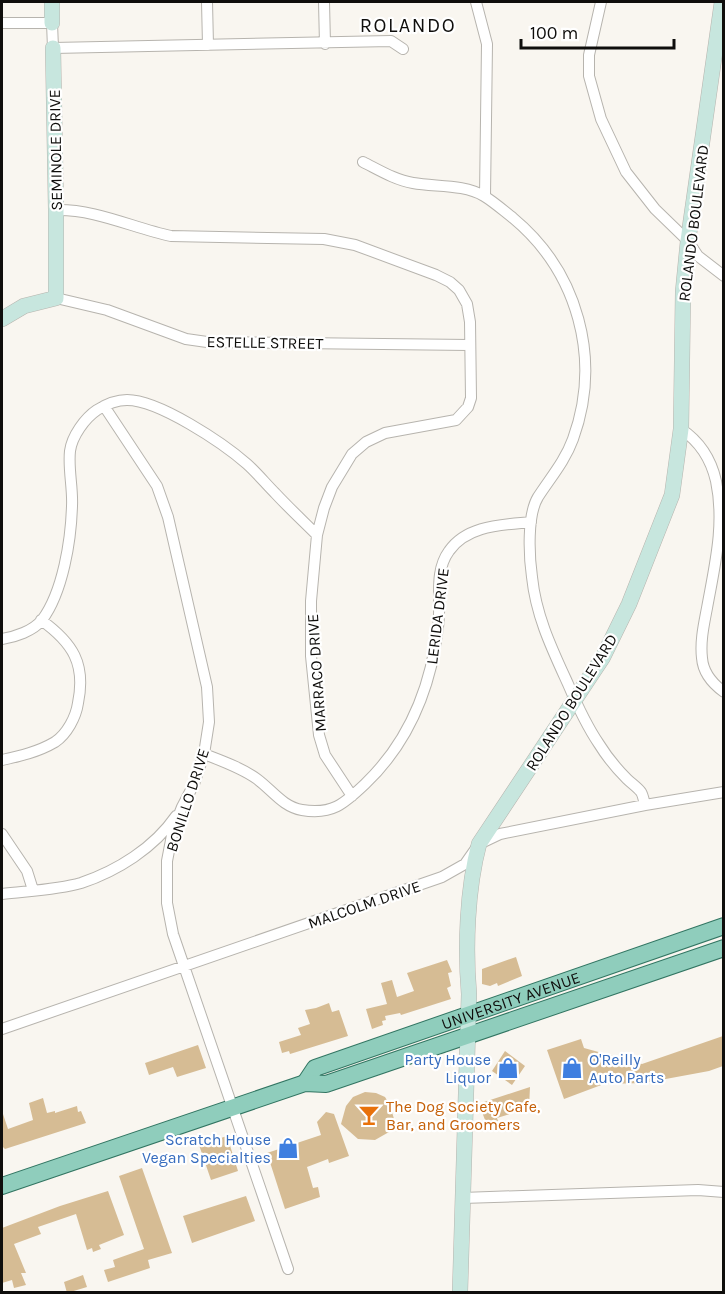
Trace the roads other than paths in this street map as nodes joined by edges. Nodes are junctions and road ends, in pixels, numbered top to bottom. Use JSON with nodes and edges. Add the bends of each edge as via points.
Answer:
{"nodes":[{"id":1,"x":52,"y":2,"type":"edge"},
{"id":2,"x":207,"y":2,"type":"edge"},
{"id":3,"x":324,"y":2,"type":"edge"},
{"id":4,"x":476,"y":2,"type":"edge"},
{"id":5,"x":601,"y":2,"type":"edge"},
{"id":6,"x":722,"y":2,"type":"edge"},
{"id":7,"x":52,"y":22,"type":"junction"},
{"id":8,"x":2,"y":23,"type":"edge"},
{"id":9,"x":325,"y":44,"type":"junction"},
{"id":10,"x":208,"y":45,"type":"junction"},
{"id":11,"x":53,"y":48,"type":"junction"},
{"id":12,"x":403,"y":49,"type":"dead end"},
{"id":13,"x":363,"y":162,"type":"dead end"},
{"id":14,"x":485,"y":196,"type":"junction"},
{"id":15,"x":56,"y":210,"type":"junction"},
{"id":16,"x":688,"y":241,"type":"junction"},
{"id":17,"x":723,"y":276,"type":"edge"},
{"id":18,"x":56,"y":298,"type":"junction"},
{"id":19,"x":2,"y":320,"type":"edge"},
{"id":20,"x":469,"y":345,"type":"junction"},
{"id":21,"x":104,"y":406,"type":"junction"},
{"id":22,"x":681,"y":429,"type":"junction"},
{"id":23,"x":531,"y":522,"type":"junction"},
{"id":24,"x":317,"y":535,"type":"junction"},
{"id":25,"x":41,"y":620,"type":"junction"},
{"id":26,"x":2,"y":639,"type":"edge"},
{"id":27,"x":723,"y":692,"type":"edge"},
{"id":28,"x":575,"y":702,"type":"junction"},
{"id":29,"x":204,"y":754,"type":"junction"},
{"id":30,"x":2,"y":760,"type":"edge"},
{"id":31,"x":723,"y":792,"type":"edge"},
{"id":32,"x":352,"y":796,"type":"junction"},
{"id":33,"x":645,"y":804,"type":"junction"},
{"id":34,"x":182,"y":807,"type":"junction"},
{"id":35,"x":2,"y":834,"type":"edge"},
{"id":36,"x":479,"y":844,"type":"junction"},
{"id":37,"x":33,"y":890,"type":"junction"},
{"id":38,"x":2,"y":894,"type":"edge"},
{"id":39,"x":723,"y":926,"type":"edge"},
{"id":40,"x":723,"y":948,"type":"edge"},
{"id":41,"x":185,"y":966,"type":"junction"},
{"id":42,"x":468,"y":1014,"type":"junction"},
{"id":43,"x":2,"y":1029,"type":"edge"},
{"id":44,"x":466,"y":1036,"type":"junction"},
{"id":45,"x":305,"y":1083,"type":"junction"},
{"id":46,"x":231,"y":1107,"type":"junction"},
{"id":47,"x":2,"y":1186,"type":"edge"},
{"id":48,"x":723,"y":1192,"type":"edge"},
{"id":49,"x":462,"y":1198,"type":"junction"},
{"id":50,"x":288,"y":1269,"type":"dead end"},
{"id":51,"x":460,"y":1293,"type":"edge"}],
"edges":[{"from":1,"to":7,"type":"street","name":"SEMINOLE DRIVE"},
{"from":2,"to":10,"type":"street"},
{"from":3,"to":9,"type":"street"},
{"from":4,"to":14,"type":"street","via":[[486,44]]},
{"from":5,"to":16,"type":"street","via":[[589,55],[589,76],[602,119],[627,172],[655,209]]},
{"from":6,"to":16,"type":"street","name":"ROLANDO BOULEVARD"},
{"from":7,"to":8,"type":"street"},
{"from":7,"to":11,"type":"street","name":"SEMINOLE DRIVE"},
{"from":9,"to":10,"type":"street"},
{"from":9,"to":12,"type":"street","via":[[392,41]]},
{"from":10,"to":11,"type":"street"},
{"from":11,"to":15,"type":"street","name":"SEMINOLE DRIVE"},
{"from":13,"to":14,"type":"street","via":[[411,183]]},
{"from":14,"to":23,"type":"street","via":[[522,225],[554,263],[576,308],[584,340],[586,374],[578,425],[565,456],[537,499]]},
{"from":15,"to":18,"type":"street","name":"SEMINOLE DRIVE"},
{"from":15,"to":20,"type":"street","name":"MARRACO DRIVE","via":[[103,216],[171,236],[324,239],[355,245],[450,282],[467,304]]},
{"from":16,"to":17,"type":"street","via":[[698,256]]},
{"from":16,"to":22,"type":"street","name":"ROLANDO BOULEVARD","via":[[683,292]]},
{"from":18,"to":19,"type":"street","name":"ESTELLE STREET","via":[[24,306]]},
{"from":18,"to":20,"type":"street","name":"ESTELLE STREET","via":[[207,342]]},
{"from":20,"to":24,"type":"street","name":"MARRACO DRIVE","via":[[471,398],[464,413],[456,420],[385,433],[366,442],[352,454],[332,487]]},
{"from":21,"to":24,"type":"street","via":[[133,400],[173,414],[208,435],[247,464]]},
{"from":21,"to":25,"type":"street","via":[[91,414],[70,451],[69,543],[56,594]]},
{"from":21,"to":29,"type":"street","name":"BONILLO DRIVE","via":[[157,486],[168,518],[207,687],[209,722]]},
{"from":22,"to":27,"type":"street","via":[[704,452],[714,470],[722,501],[722,529],[702,634],[702,659],[708,675]]},
{"from":22,"to":28,"type":"street","name":"ROLANDO BOULEVARD","via":[[672,495],[629,604]]},
{"from":23,"to":28,"type":"street","via":[[535,598],[545,634]]},
{"from":23,"to":32,"type":"street","name":"LERIDA DRIVE","via":[[477,530],[461,538],[444,559],[439,581],[439,625],[429,680],[394,751]]},
{"from":24,"to":32,"type":"street","name":"MARRACO DRIVE","via":[[311,656],[319,735],[325,754]]},
{"from":25,"to":26,"type":"street","via":[[26,632]]},
{"from":25,"to":30,"type":"street","via":[[68,644],[81,673],[77,712],[56,741],[30,754]]},
{"from":28,"to":33,"type":"street","via":[[598,744],[641,792]]},
{"from":28,"to":36,"type":"street","name":"ROLANDO BOULEVARD"},
{"from":29,"to":32,"type":"street","name":"LERIDA DRIVE","via":[[258,779],[284,802],[299,809],[321,812],[336,808]]},
{"from":29,"to":34,"type":"street","name":"BONILLO DRIVE"},
{"from":31,"to":33,"type":"street","name":"MALCOLM DRIVE"},
{"from":33,"to":36,"type":"street","name":"MALCOLM DRIVE","via":[[500,834]]},
{"from":34,"to":37,"type":"street","via":[[141,851],[122,865],[80,883]]},
{"from":34,"to":41,"type":"street","name":"BONILLO DRIVE","via":[[167,861],[167,903]]},
{"from":35,"to":37,"type":"street","via":[[27,871]]},
{"from":36,"to":41,"type":"street","name":"MALCOLM DRIVE","via":[[465,864],[442,877]]},
{"from":36,"to":42,"type":"street","name":"ROLANDO BOULEVARD","via":[[473,865],[466,957]]},
{"from":37,"to":38,"type":"street"},
{"from":39,"to":42,"type":"main road","name":"UNIVERSITY AVENUE"},
{"from":40,"to":44,"type":"main road","name":"UNIVERSITY AVENUE"},
{"from":41,"to":43,"type":"street","name":"MALCOLM DRIVE"},
{"from":41,"to":46,"type":"street","name":"BONILLO DRIVE"},
{"from":42,"to":44,"type":"street","name":"ROLANDO BOULEVARD"},
{"from":42,"to":45,"type":"main road","name":"UNIVERSITY AVENUE","via":[[315,1068]]},
{"from":44,"to":45,"type":"main road","name":"UNIVERSITY AVENUE","via":[[326,1084]]},
{"from":44,"to":49,"type":"street","name":"ROLANDO BOULEVARD"},
{"from":45,"to":46,"type":"main road","name":"UNIVERSITY AVENUE"},
{"from":46,"to":47,"type":"main road","name":"UNIVERSITY AVENUE"},
{"from":46,"to":50,"type":"street","name":"BONILLO DRIVE"},
{"from":48,"to":49,"type":"street"},
{"from":49,"to":51,"type":"street","name":"ROLANDO BOULEVARD"}]}
